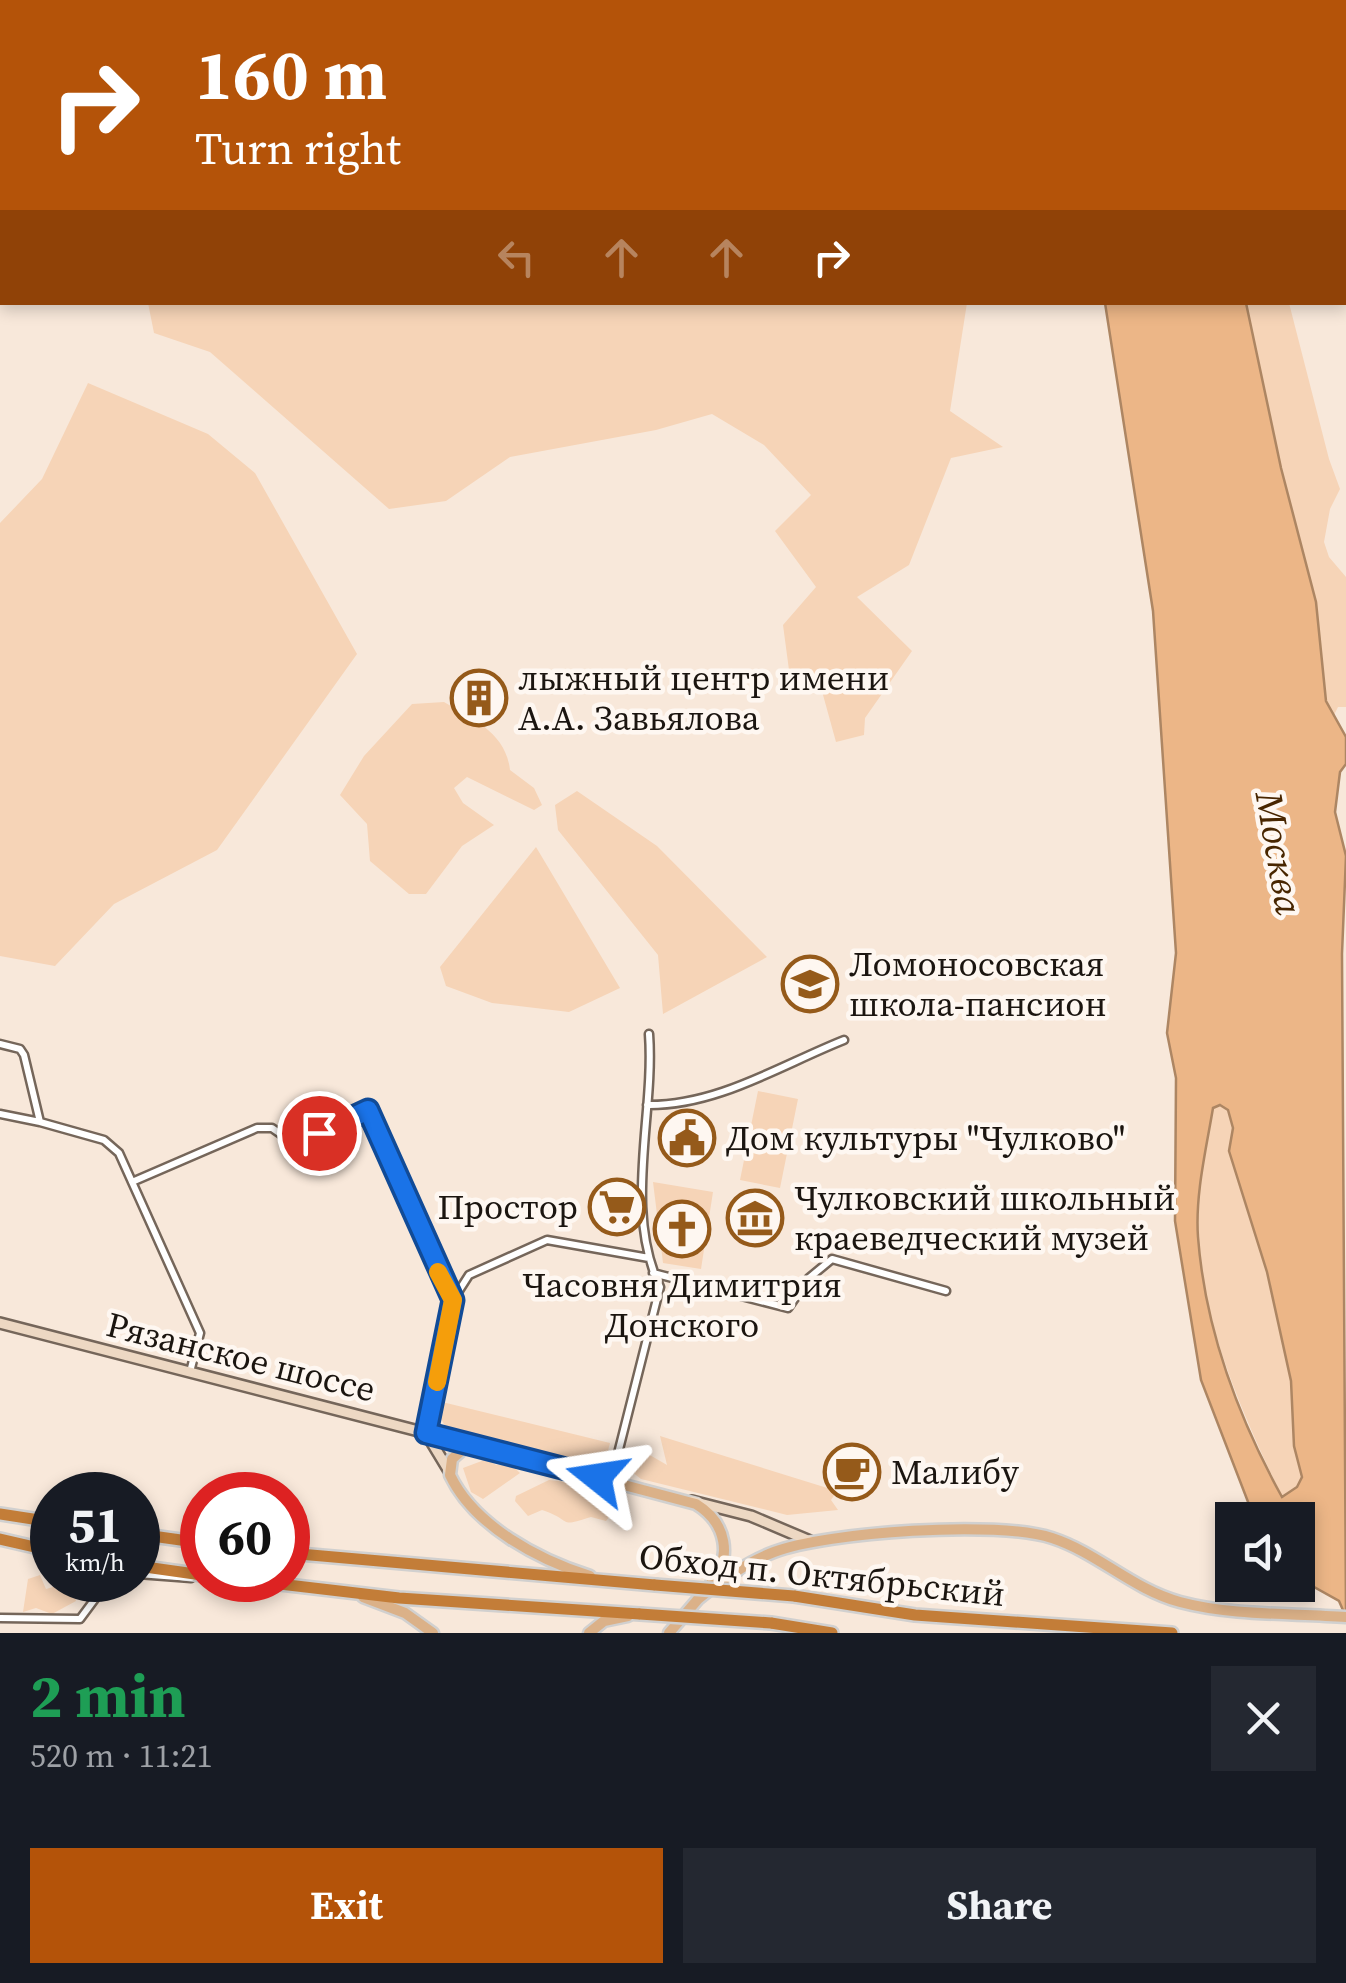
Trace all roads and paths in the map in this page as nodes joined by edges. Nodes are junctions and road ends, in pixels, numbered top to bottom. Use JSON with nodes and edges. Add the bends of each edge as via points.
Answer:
{"nodes":[{"id":1,"x":650,"y":1034,"type":"dead end"},
{"id":2,"x":844,"y":1040,"type":"dead end"},
{"id":3,"x":0,"y":1044,"type":"edge"},
{"id":4,"x":647,"y":1105,"type":"junction"},
{"id":5,"x":0,"y":1114,"type":"edge"},
{"id":6,"x":40,"y":1122,"type":"junction"},
{"id":7,"x":132,"y":1182,"type":"junction"},
{"id":8,"x":649,"y":1258,"type":"junction"},
{"id":9,"x":653,"y":1273,"type":"junction"},
{"id":10,"x":946,"y":1290,"type":"dead end"},
{"id":11,"x":453,"y":1300,"type":"junction"},
{"id":12,"x":0,"y":1323,"type":"edge"},
{"id":13,"x":190,"y":1372,"type":"junction"},
{"id":14,"x":426,"y":1433,"type":"junction"},
{"id":15,"x":469,"y":1444,"type":"junction"},
{"id":16,"x":448,"y":1470,"type":"junction"},
{"id":17,"x":611,"y":1481,"type":"junction"},
{"id":18,"x":686,"y":1500,"type":"junction"},
{"id":19,"x":0,"y":1514,"type":"edge"},
{"id":20,"x":30,"y":1519,"type":"edge"},
{"id":21,"x":0,"y":1539,"type":"edge"},
{"id":22,"x":812,"y":1542,"type":"junction"},
{"id":23,"x":30,"y":1546,"type":"edge"},
{"id":24,"x":310,"y":1555,"type":"edge"},
{"id":25,"x":610,"y":1582,"type":"junction"},
{"id":26,"x":310,"y":1588,"type":"edge"},
{"id":27,"x":343,"y":1592,"type":"junction"},
{"id":28,"x":697,"y":1600,"type":"junction"},
{"id":29,"x":93,"y":1602,"type":"edge"},
{"id":30,"x":640,"y":1614,"type":"junction"},
{"id":31,"x":1346,"y":1617,"type":"edge"},
{"id":32,"x":0,"y":1618,"type":"edge"},
{"id":33,"x":433,"y":1633,"type":"edge"},
{"id":34,"x":588,"y":1633,"type":"edge"},
{"id":35,"x":669,"y":1633,"type":"edge"},
{"id":36,"x":832,"y":1633,"type":"edge"},
{"id":37,"x":1172,"y":1633,"type":"edge"}],
"edges":[{"from":1,"to":4,"type":"street"},
{"from":2,"to":4,"type":"street","via":[[724,1092],[674,1106]]},
{"from":3,"to":6,"type":"street","via":[[24,1054]]},
{"from":4,"to":8,"type":"street"},
{"from":5,"to":6,"type":"street"},
{"from":6,"to":7,"type":"street","via":[[114,1146]]},
{"from":7,"to":11,"type":"street","via":[[257,1128],[272,1128],[295,1144],[368,1110]]},
{"from":7,"to":13,"type":"street","via":[[200,1333]]},
{"from":8,"to":9,"type":"street"},
{"from":8,"to":11,"type":"street","via":[[548,1240],[469,1276]]},
{"from":9,"to":10,"type":"street","via":[[788,1308],[832,1259]]},
{"from":9,"to":17,"type":"street","via":[[658,1306]]},
{"from":11,"to":14,"type":"street"},
{"from":12,"to":13,"type":"main road","name":"Рязанское шоссе"},
{"from":13,"to":14,"type":"main road","name":"Рязанское шоссе"},
{"from":14,"to":15,"type":"main road","name":"Рязанское шоссе"},
{"from":14,"to":16,"type":"main road"},
{"from":15,"to":16,"type":"main road"},
{"from":15,"to":17,"type":"main road"},
{"from":16,"to":25,"type":"main road","via":[[464,1497],[501,1530],[542,1558]]},
{"from":17,"to":18,"type":"main road"},
{"from":18,"to":22,"type":"main road","via":[[751,1516]]},
{"from":18,"to":28,"type":"main road","via":[[714,1519],[726,1552]]},
{"from":19,"to":20,"type":"highway"},
{"from":21,"to":23,"type":"highway"},
{"from":22,"to":28,"type":"main road","via":[[760,1558]]},
{"from":22,"to":31,"type":"main road","via":[[968,1531],[1042,1534],[1174,1600]]},
{"from":24,"to":25,"type":"highway","name":"Обход п. Октябрьский"},
{"from":25,"to":37,"type":"highway","name":"Обход п. Октябрьский","bridge":true,"via":[[794,1596],[915,1615]]},
{"from":26,"to":27,"type":"highway"},
{"from":27,"to":30,"type":"highway"},
{"from":27,"to":33,"type":"main road","via":[[387,1604]]},
{"from":28,"to":35,"type":"main road"},
{"from":29,"to":32,"type":"street","via":[[80,1619]]},
{"from":30,"to":34,"type":"main road"},
{"from":30,"to":36,"type":"highway","bridge":true}]}
